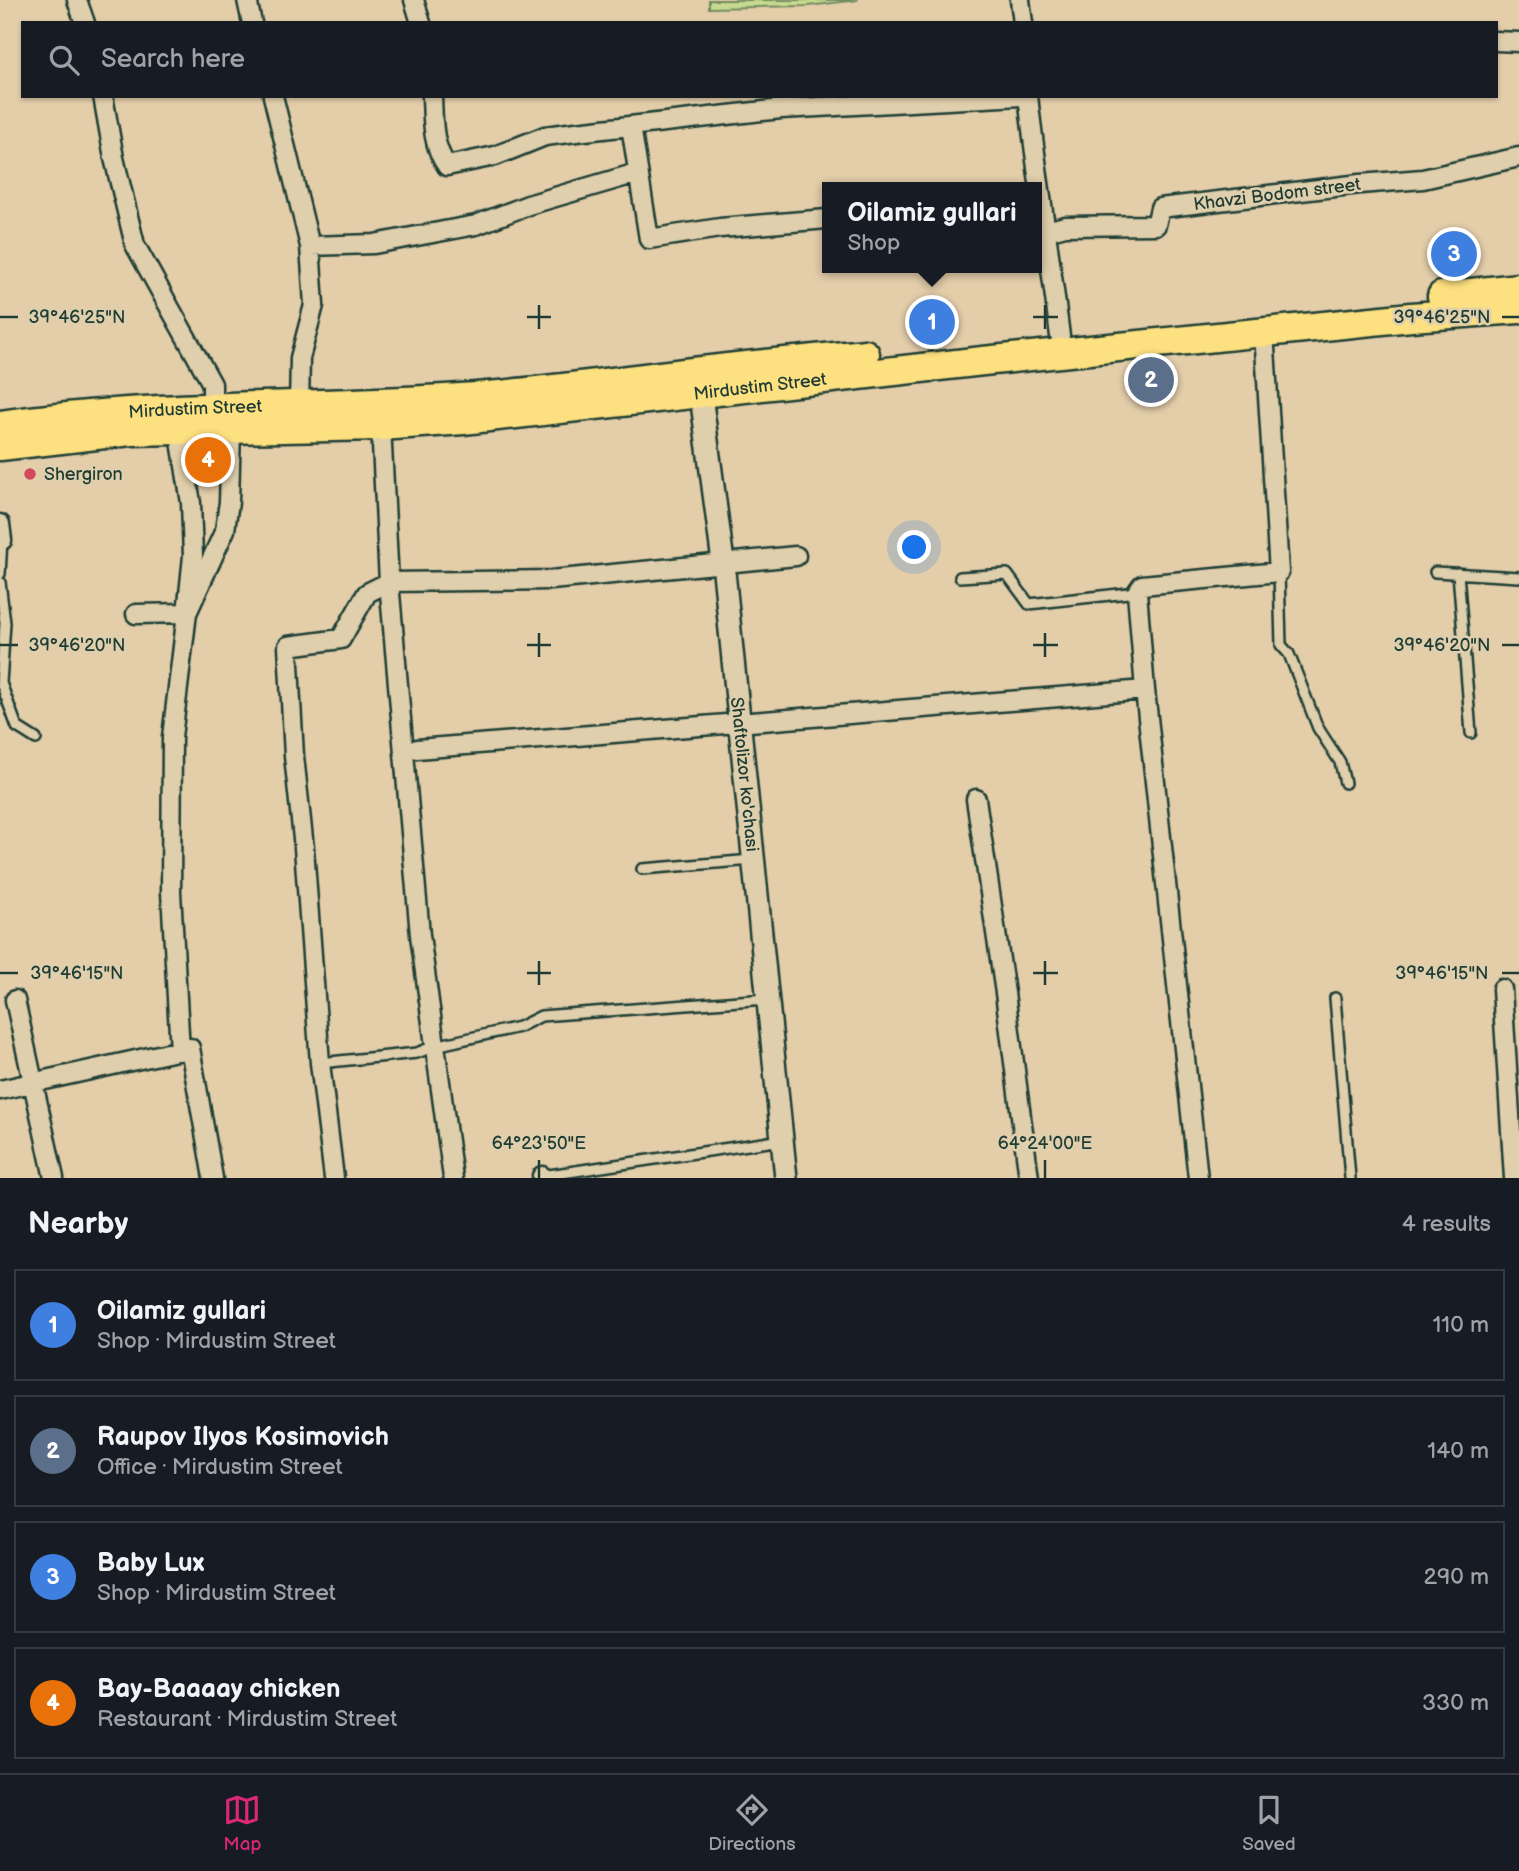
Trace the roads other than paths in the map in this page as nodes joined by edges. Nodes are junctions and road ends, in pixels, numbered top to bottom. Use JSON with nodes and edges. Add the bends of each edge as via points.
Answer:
{"nodes":[{"id":1,"x":77,"y":0,"type":"edge"},
{"id":2,"x":247,"y":0,"type":"edge"},
{"id":3,"x":414,"y":0,"type":"edge"},
{"id":4,"x":84,"y":21,"type":"edge"},
{"id":5,"x":252,"y":21,"type":"edge"},
{"id":6,"x":420,"y":21,"type":"edge"},
{"id":7,"x":1498,"y":41,"type":"edge"},
{"id":8,"x":1519,"y":41,"type":"edge"},
{"id":9,"x":103,"y":98,"type":"edge"},
{"id":10,"x":273,"y":98,"type":"edge"},
{"id":11,"x":432,"y":98,"type":"edge"},
{"id":12,"x":984,"y":98,"type":"edge"},
{"id":13,"x":1028,"y":98,"type":"edge"},
{"id":14,"x":631,"y":126,"type":"junction"},
{"id":15,"x":1519,"y":157,"type":"edge"},
{"id":16,"x":637,"y":173,"type":"junction"},
{"id":17,"x":1037,"y":182,"type":"edge"},
{"id":18,"x":1042,"y":216,"type":"edge"},
{"id":19,"x":822,"y":219,"type":"edge"},
{"id":20,"x":1047,"y":230,"type":"junction"},
{"id":21,"x":310,"y":246,"type":"junction"},
{"id":22,"x":1519,"y":288,"type":"edge"},
{"id":23,"x":1519,"y":309,"type":"edge"},
{"id":24,"x":1264,"y":332,"type":"junction"},
{"id":25,"x":1060,"y":336,"type":"junction"},
{"id":26,"x":699,"y":381,"type":"junction"},
{"id":27,"x":299,"y":406,"type":"junction"},
{"id":28,"x":219,"y":421,"type":"junction"},
{"id":29,"x":0,"y":425,"type":"edge"},
{"id":30,"x":381,"y":426,"type":"junction"},
{"id":31,"x":179,"y":429,"type":"junction"},
{"id":32,"x":0,"y":446,"type":"edge"},
{"id":33,"x":1,"y":535,"type":"edge"},
{"id":34,"x":796,"y":556,"type":"dead end"},
{"id":35,"x":723,"y":562,"type":"junction"},
{"id":36,"x":1279,"y":572,"type":"junction"},
{"id":37,"x":1435,"y":572,"type":"dead end"},
{"id":38,"x":1458,"y":573,"type":"junction"},
{"id":39,"x":0,"y":574,"type":"edge"},
{"id":40,"x":960,"y":577,"type":"dead end"},
{"id":41,"x":1519,"y":577,"type":"edge"},
{"id":42,"x":0,"y":582,"type":"edge"},
{"id":43,"x":389,"y":582,"type":"junction"},
{"id":44,"x":1138,"y":592,"type":"junction"},
{"id":45,"x":187,"y":613,"type":"junction"},
{"id":46,"x":136,"y":614,"type":"dead end"},
{"id":47,"x":1145,"y":690,"type":"junction"},
{"id":48,"x":738,"y":723,"type":"junction"},
{"id":49,"x":1471,"y":733,"type":"dead end"},
{"id":50,"x":36,"y":739,"type":"dead end"},
{"id":51,"x":417,"y":749,"type":"dead end"},
{"id":52,"x":1345,"y":783,"type":"dead end"},
{"id":53,"x":976,"y":799,"type":"dead end"},
{"id":54,"x":753,"y":860,"type":"junction"},
{"id":55,"x":642,"y":869,"type":"dead end"},
{"id":56,"x":1502,"y":989,"type":"dead end"},
{"id":57,"x":1335,"y":998,"type":"dead end"},
{"id":58,"x":768,"y":999,"type":"junction"},
{"id":59,"x":15,"y":1000,"type":"dead end"},
{"id":60,"x":1512,"y":1025,"type":"edge"},
{"id":61,"x":435,"y":1046,"type":"junction"},
{"id":62,"x":180,"y":1051,"type":"junction"},
{"id":63,"x":320,"y":1063,"type":"junction"},
{"id":64,"x":35,"y":1083,"type":"junction"},
{"id":65,"x":0,"y":1090,"type":"edge"},
{"id":66,"x":782,"y":1140,"type":"junction"},
{"id":67,"x":542,"y":1177,"type":"edge"},
{"id":68,"x":54,"y":1178,"type":"edge"},
{"id":69,"x":213,"y":1178,"type":"edge"},
{"id":70,"x":334,"y":1178,"type":"edge"},
{"id":71,"x":453,"y":1178,"type":"edge"},
{"id":72,"x":786,"y":1178,"type":"edge"},
{"id":73,"x":1029,"y":1178,"type":"edge"},
{"id":74,"x":1198,"y":1178,"type":"edge"},
{"id":75,"x":1350,"y":1178,"type":"edge"},
{"id":76,"x":1514,"y":1178,"type":"edge"}],
"edges":[{"from":1,"to":4,"type":"street"},
{"from":2,"to":5,"type":"street"},
{"from":3,"to":6,"type":"street"},
{"from":7,"to":8,"type":"street"},
{"from":9,"to":28,"type":"street","via":[[135,245],[212,384]]},
{"from":10,"to":21,"type":"street"},
{"from":11,"to":14,"type":"street","via":[[439,155],[447,166],[495,156],[545,136]]},
{"from":12,"to":14,"type":"street","via":[[781,109]]},
{"from":13,"to":17,"type":"street"},
{"from":14,"to":16,"type":"street"},
{"from":15,"to":20,"type":"street","name":"Khavzi Bodom street","via":[[1423,179],[1160,208],[1156,225]]},
{"from":16,"to":19,"type":"street","via":[[649,239]]},
{"from":16,"to":21,"type":"street","via":[[476,225],[374,244]]},
{"from":18,"to":20,"type":"street"},
{"from":20,"to":25,"type":"street"},
{"from":21,"to":27,"type":"street","via":[[314,305],[300,358]]},
{"from":22,"to":25,"type":"main road","name":"Mirdustim Street"},
{"from":23,"to":24,"type":"main road","name":"Mirdustim Street"},
{"from":24,"to":26,"type":"main road","name":"Mirdustim Street"},
{"from":24,"to":36,"type":"street"},
{"from":25,"to":26,"type":"main road","name":"Mirdustim Street"},
{"from":26,"to":27,"type":"main road","name":"Mirdustim Street"},
{"from":26,"to":30,"type":"main road","name":"Mirdustim Street","via":[[463,419]]},
{"from":26,"to":35,"type":"street","name":"Shaftolizor ko'chasi"},
{"from":27,"to":28,"type":"main road","name":"Mirdustim Street"},
{"from":28,"to":29,"type":"main road","name":"Mirdustim Street","via":[[100,413]]},
{"from":28,"to":30,"type":"main road","name":"Mirdustim Street"},
{"from":28,"to":31,"type":"main road","name":"Mirdustim Street"},
{"from":28,"to":45,"type":"street","via":[[229,502],[225,530]]},
{"from":30,"to":43,"type":"street"},
{"from":31,"to":32,"type":"main road","name":"Mirdustim Street"},
{"from":31,"to":45,"type":"street","via":[[191,503],[193,556]]},
{"from":33,"to":39,"type":"lane"},
{"from":34,"to":35,"type":"street"},
{"from":35,"to":43,"type":"street","via":[[551,580]]},
{"from":35,"to":48,"type":"street","name":"Shaftolizor ko'chasi"},
{"from":36,"to":44,"type":"street","via":[[1142,585]]},
{"from":36,"to":52,"type":"lane","via":[[1281,645],[1289,654],[1318,728],[1340,762]]},
{"from":37,"to":38,"type":"lane"},
{"from":38,"to":41,"type":"lane"},
{"from":38,"to":49,"type":"lane"},
{"from":40,"to":44,"type":"lane","via":[[1007,574],[1029,604]]},
{"from":42,"to":50,"type":"lane","via":[[5,624],[1,682],[17,727]]},
{"from":43,"to":61,"type":"street","via":[[420,935]]},
{"from":43,"to":63,"type":"street","via":[[367,593],[341,639],[288,646]]},
{"from":44,"to":47,"type":"street"},
{"from":45,"to":46,"type":"street"},
{"from":45,"to":62,"type":"street","via":[[172,737],[171,892]]},
{"from":47,"to":48,"type":"street"},
{"from":47,"to":74,"type":"street"},
{"from":48,"to":51,"type":"street"},
{"from":48,"to":54,"type":"street","name":"Shaftolizor ko'chasi"},
{"from":53,"to":73,"type":"street"},
{"from":54,"to":55,"type":"lane"},
{"from":54,"to":58,"type":"street","name":"Shaftolizor ko'chasi"},
{"from":56,"to":60,"type":"street"},
{"from":57,"to":75,"type":"lane"},
{"from":58,"to":61,"type":"lane","via":[[541,1016],[519,1027]]},
{"from":58,"to":66,"type":"street","name":"Shaftolizor ko'chasi"},
{"from":59,"to":64,"type":"street"},
{"from":60,"to":76,"type":"street"},
{"from":61,"to":63,"type":"lane","via":[[417,1053]]},
{"from":61,"to":71,"type":"street"},
{"from":62,"to":64,"type":"street"},
{"from":62,"to":69,"type":"street","via":[[190,1048]]},
{"from":63,"to":70,"type":"street"},
{"from":64,"to":65,"type":"street"},
{"from":64,"to":68,"type":"street"},
{"from":66,"to":67,"type":"lane"},
{"from":66,"to":72,"type":"street","name":"Shaftolizor ko'chasi"}]}
